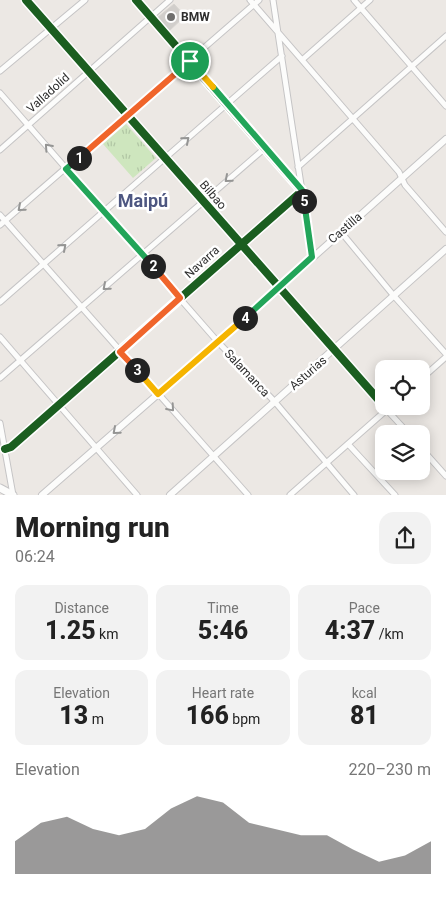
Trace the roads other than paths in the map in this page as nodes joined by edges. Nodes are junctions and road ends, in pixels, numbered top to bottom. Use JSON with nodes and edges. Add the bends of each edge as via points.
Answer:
{"nodes":[{"id":1,"x":26,"y":0,"type":"edge"},
{"id":2,"x":85,"y":0,"type":"edge"},
{"id":3,"x":136,"y":0,"type":"edge"},
{"id":4,"x":170,"y":0,"type":"edge"},
{"id":5,"x":259,"y":0,"type":"edge"},
{"id":6,"x":273,"y":0,"type":"edge"},
{"id":7,"x":354,"y":0,"type":"edge"},
{"id":8,"x":370,"y":0,"type":"edge"},
{"id":9,"x":252,"y":2,"type":"edge"},
{"id":10,"x":361,"y":8,"type":"junction"},
{"id":11,"x":151,"y":17,"type":"junction"},
{"id":12,"x":52,"y":29,"type":"junction"},
{"id":13,"x":278,"y":32,"type":"junction"},
{"id":14,"x":446,"y":36,"type":"edge"},
{"id":15,"x":282,"y":56,"type":"junction"},
{"id":16,"x":302,"y":60,"type":"junction"},
{"id":17,"x":190,"y":61,"type":"junction"},
{"id":18,"x":412,"y":66,"type":"junction"},
{"id":19,"x":0,"y":71,"type":"edge"},
{"id":20,"x":89,"y":72,"type":"junction"},
{"id":21,"x":0,"y":94,"type":"edge"},
{"id":22,"x":228,"y":104,"type":"junction"},
{"id":23,"x":446,"y":106,"type":"edge"},
{"id":24,"x":128,"y":115,"type":"junction"},
{"id":25,"x":353,"y":119,"type":"junction"},
{"id":26,"x":28,"y":126,"type":"junction"},
{"id":27,"x":446,"y":140,"type":"edge"},
{"id":28,"x":265,"y":148,"type":"junction"},
{"id":29,"x":0,"y":150,"type":"edge"},
{"id":30,"x":165,"y":158,"type":"junction"},
{"id":31,"x":298,"y":167,"type":"junction"},
{"id":32,"x":66,"y":169,"type":"junction"},
{"id":33,"x":402,"y":178,"type":"junction"},
{"id":34,"x":302,"y":190,"type":"junction"},
{"id":35,"x":203,"y":201,"type":"junction"},
{"id":36,"x":104,"y":211,"type":"junction"},
{"id":37,"x":0,"y":215,"type":"edge"},
{"id":38,"x":6,"y":221,"type":"junction"},
{"id":39,"x":0,"y":225,"type":"edge"},
{"id":40,"x":340,"y":232,"type":"junction"},
{"id":41,"x":446,"y":232,"type":"edge"},
{"id":42,"x":241,"y":243,"type":"junction"},
{"id":43,"x":446,"y":249,"type":"edge"},
{"id":44,"x":142,"y":254,"type":"junction"},
{"id":45,"x":312,"y":257,"type":"junction"},
{"id":46,"x":44,"y":264,"type":"junction"},
{"id":47,"x":279,"y":287,"type":"junction"},
{"id":48,"x":394,"y":296,"type":"junction"},
{"id":49,"x":180,"y":298,"type":"junction"},
{"id":50,"x":0,"y":302,"type":"edge"},
{"id":51,"x":81,"y":308,"type":"junction"},
{"id":52,"x":0,"y":337,"type":"edge"},
{"id":53,"x":218,"y":342,"type":"junction"},
{"id":54,"x":334,"y":350,"type":"junction"},
{"id":55,"x":120,"y":352,"type":"junction"},
{"id":56,"x":446,"y":356,"type":"edge"},
{"id":57,"x":21,"y":361,"type":"junction"},
{"id":58,"x":430,"y":371,"type":"edge"},
{"id":59,"x":0,"y":378,"type":"edge"},
{"id":60,"x":158,"y":394,"type":"junction"},
{"id":61,"x":375,"y":395,"type":"edge"},
{"id":62,"x":274,"y":402,"type":"junction"},
{"id":63,"x":59,"y":405,"type":"junction"},
{"id":64,"x":378,"y":415,"type":"edge"},
{"id":65,"x":393,"y":415,"type":"edge"},
{"id":66,"x":0,"y":423,"type":"edge"},
{"id":67,"x":401,"y":425,"type":"edge"},
{"id":68,"x":348,"y":444,"type":"junction"},
{"id":69,"x":96,"y":448,"type":"junction"},
{"id":70,"x":4,"y":449,"type":"junction"},
{"id":71,"x":214,"y":456,"type":"junction"},
{"id":72,"x":430,"y":458,"type":"edge"},
{"id":73,"x":327,"y":463,"type":"junction"},
{"id":74,"x":446,"y":465,"type":"edge"},
{"id":75,"x":440,"y":470,"type":"junction"},
{"id":76,"x":446,"y":476,"type":"edge"},
{"id":77,"x":0,"y":488,"type":"edge"},
{"id":78,"x":13,"y":495,"type":"edge"},
{"id":79,"x":42,"y":495,"type":"edge"},
{"id":80,"x":137,"y":495,"type":"edge"},
{"id":81,"x":170,"y":495,"type":"edge"},
{"id":82,"x":248,"y":495,"type":"edge"},
{"id":83,"x":290,"y":495,"type":"edge"},
{"id":84,"x":354,"y":495,"type":"edge"},
{"id":85,"x":395,"y":495,"type":"edge"}],
"edges":[{"from":1,"to":12,"type":"street","name":"Bilbao"},
{"from":2,"to":12,"type":"street"},
{"from":3,"to":11,"type":"street"},
{"from":4,"to":11,"type":"street","name":"Valladolid"},
{"from":5,"to":9,"type":"street"},
{"from":6,"to":13,"type":"street"},
{"from":7,"to":10,"type":"street"},
{"from":8,"to":10,"type":"street"},
{"from":9,"to":13,"type":"street"},
{"from":9,"to":17,"type":"street"},
{"from":10,"to":16,"type":"street"},
{"from":10,"to":18,"type":"street"},
{"from":11,"to":17,"type":"street"},
{"from":11,"to":20,"type":"street","name":"Valladolid"},
{"from":12,"to":19,"type":"street"},
{"from":12,"to":20,"type":"street","name":"Bilbao"},
{"from":13,"to":15,"type":"street"},
{"from":13,"to":16,"type":"street"},
{"from":14,"to":18,"type":"street"},
{"from":15,"to":22,"type":"street"},
{"from":15,"to":31,"type":"street"},
{"from":16,"to":25,"type":"street"},
{"from":17,"to":22,"type":"street"},
{"from":17,"to":24,"type":"street"},
{"from":18,"to":23,"type":"street"},
{"from":18,"to":25,"type":"street"},
{"from":20,"to":24,"type":"street","name":"Bilbao"},
{"from":20,"to":26,"type":"street","name":"Valladolid"},
{"from":21,"to":26,"type":"street","name":"Salamanca"},
{"from":22,"to":28,"type":"street"},
{"from":30,"to":22,"type":"street","one_way":true},
{"from":24,"to":30,"type":"street","name":"Bilbao"},
{"from":24,"to":32,"type":"street"},
{"from":25,"to":31,"type":"street"},
{"from":25,"to":33,"type":"street"},
{"from":26,"to":29,"type":"street","name":"Valladolid"},
{"from":32,"to":26,"type":"street","name":"Salamanca","one_way":true},
{"from":27,"to":33,"type":"street","name":"Castilla"},
{"from":28,"to":34,"type":"street"},
{"from":28,"to":35,"type":"street","one_way":true},
{"from":30,"to":35,"type":"street","name":"Bilbao"},
{"from":30,"to":36,"type":"street"},
{"from":31,"to":34,"type":"street"},
{"from":32,"to":36,"type":"street","name":"Salamanca"},
{"from":32,"to":38,"type":"street","one_way":true},
{"from":33,"to":40,"type":"street","name":"Castilla"},
{"from":33,"to":41,"type":"street"},
{"from":34,"to":42,"type":"street","name":"Navarra"},
{"from":34,"to":45,"type":"street"},
{"from":35,"to":42,"type":"street","name":"Bilbao"},
{"from":35,"to":44,"type":"street"},
{"from":36,"to":44,"type":"street","name":"Salamanca"},
{"from":46,"to":36,"type":"street","one_way":true},
{"from":37,"to":38,"type":"street"},
{"from":38,"to":39,"type":"street"},
{"from":38,"to":46,"type":"street"},
{"from":40,"to":45,"type":"street","name":"Castilla"},
{"from":40,"to":48,"type":"street"},
{"from":42,"to":47,"type":"street","name":"Bilbao"},
{"from":42,"to":49,"type":"street","name":"Navarra"},
{"from":43,"to":48,"type":"street","name":"Asturias"},
{"from":44,"to":49,"type":"street","name":"Salamanca"},
{"from":44,"to":51,"type":"street","one_way":true},
{"from":45,"to":47,"type":"street","name":"Castilla"},
{"from":46,"to":50,"type":"street"},
{"from":46,"to":51,"type":"street"},
{"from":47,"to":53,"type":"street","name":"Castilla"},
{"from":47,"to":54,"type":"street","name":"Bilbao"},
{"from":48,"to":54,"type":"street","name":"Asturias"},
{"from":48,"to":56,"type":"street"},
{"from":49,"to":53,"type":"street","name":"Salamanca"},
{"from":49,"to":55,"type":"street","name":"Navarra"},
{"from":51,"to":55,"type":"street"},
{"from":51,"to":57,"type":"street"},
{"from":52,"to":57,"type":"street"},
{"from":53,"to":60,"type":"street","name":"Castilla"},
{"from":53,"to":62,"type":"street","name":"Salamanca"},
{"from":54,"to":61,"type":"street","name":"Bilbao"},
{"from":54,"to":62,"type":"street","name":"Asturias"},
{"from":55,"to":60,"type":"street"},
{"from":55,"to":63,"type":"street","name":"Navarra"},
{"from":56,"to":58,"type":"street"},
{"from":57,"to":59,"type":"street"},
{"from":57,"to":63,"type":"street"},
{"from":60,"to":69,"type":"street","name":"Castilla","one_way":true},
{"from":60,"to":71,"type":"street","one_way":true},
{"from":62,"to":71,"type":"street","name":"Asturias"},
{"from":62,"to":73,"type":"street","name":"Salamanca"},
{"from":63,"to":69,"type":"street"},
{"from":63,"to":70,"type":"street","name":"Navarra","via":[[11,447]]},
{"from":64,"to":68,"type":"street"},
{"from":65,"to":67,"type":"street","name":"Bilbao"},
{"from":66,"to":70,"type":"street"},
{"from":68,"to":73,"type":"street"},
{"from":68,"to":85,"type":"street"},
{"from":69,"to":79,"type":"street","name":"Castilla"},
{"from":69,"to":80,"type":"street"},
{"from":70,"to":78,"type":"street"},
{"from":71,"to":81,"type":"street","name":"Asturias"},
{"from":71,"to":82,"type":"street"},
{"from":72,"to":75,"type":"street"},
{"from":73,"to":83,"type":"street"},
{"from":73,"to":84,"type":"street","name":"Salamanca"},
{"from":74,"to":75,"type":"street"},
{"from":75,"to":76,"type":"street"},
{"from":77,"to":78,"type":"main road"}]}
